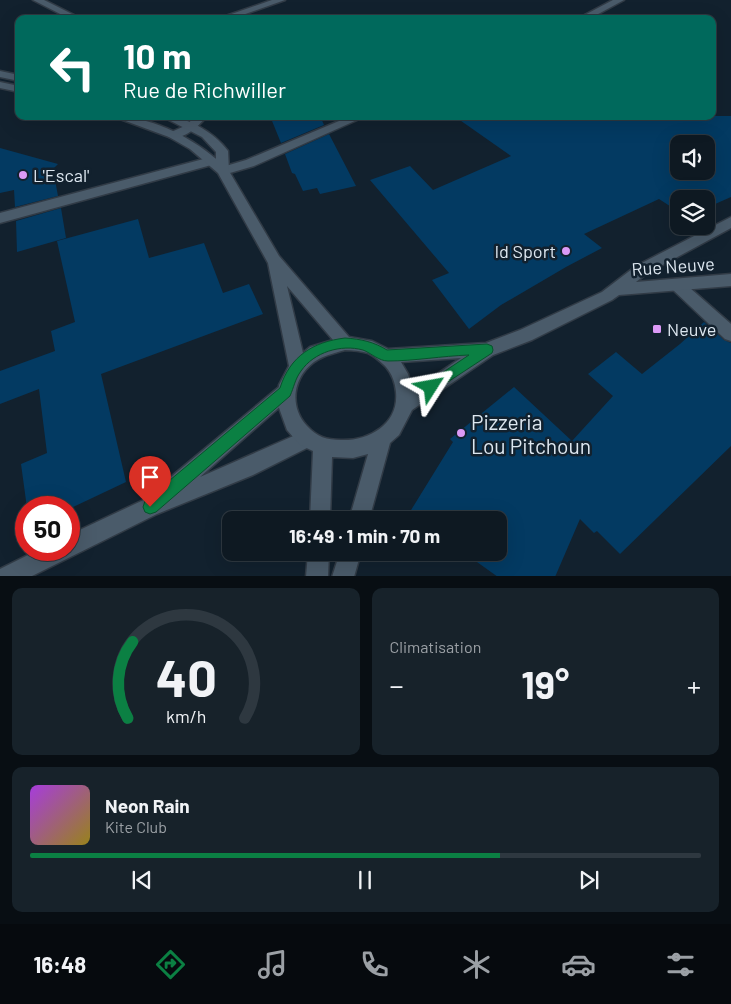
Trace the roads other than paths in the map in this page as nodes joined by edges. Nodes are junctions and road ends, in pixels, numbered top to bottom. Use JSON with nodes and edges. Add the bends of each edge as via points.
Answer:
{"nodes":[{"id":1,"x":37,"y":0,"type":"edge"},
{"id":2,"x":281,"y":0,"type":"edge"},
{"id":3,"x":620,"y":0,"type":"edge"},
{"id":4,"x":69,"y":15,"type":"edge"},
{"id":5,"x":234,"y":15,"type":"edge"},
{"id":6,"x":589,"y":15,"type":"edge"},
{"id":7,"x":0,"y":74,"type":"edge"},
{"id":8,"x":15,"y":77,"type":"edge"},
{"id":9,"x":0,"y":85,"type":"edge"},
{"id":10,"x":15,"y":88,"type":"edge"},
{"id":11,"x":129,"y":120,"type":"edge"},
{"id":12,"x":173,"y":120,"type":"edge"},
{"id":13,"x":178,"y":120,"type":"edge"},
{"id":14,"x":198,"y":120,"type":"edge"},
{"id":15,"x":352,"y":120,"type":"edge"},
{"id":16,"x":191,"y":127,"type":"junction"},
{"id":17,"x":173,"y":134,"type":"junction"},
{"id":18,"x":211,"y":161,"type":"junction"},
{"id":19,"x":223,"y":170,"type":"junction"},
{"id":20,"x":0,"y":218,"type":"edge"},
{"id":21,"x":731,"y":222,"type":"edge"},
{"id":22,"x":274,"y":260,"type":"junction"},
{"id":23,"x":731,"y":280,"type":"edge"},
{"id":24,"x":677,"y":285,"type":"junction"},
{"id":25,"x":619,"y":288,"type":"junction"},
{"id":26,"x":731,"y":334,"type":"edge"},
{"id":27,"x":345,"y":343,"type":"junction"},
{"id":28,"x":487,"y":350,"type":"junction"},
{"id":29,"x":386,"y":356,"type":"junction"},
{"id":30,"x":298,"y":365,"type":"junction"},
{"id":31,"x":285,"y":392,"type":"junction"},
{"id":32,"x":405,"y":405,"type":"junction"},
{"id":33,"x":382,"y":438,"type":"junction"},
{"id":34,"x":315,"y":443,"type":"junction"},
{"id":35,"x":150,"y":507,"type":"junction"},
{"id":36,"x":319,"y":511,"type":"edge"},
{"id":37,"x":362,"y":511,"type":"edge"},
{"id":38,"x":80,"y":541,"type":"edge"},
{"id":39,"x":38,"y":561,"type":"edge"},
{"id":40,"x":319,"y":561,"type":"edge"},
{"id":41,"x":347,"y":561,"type":"edge"},
{"id":42,"x":6,"y":576,"type":"edge"},
{"id":43,"x":318,"y":576,"type":"edge"},
{"id":44,"x":343,"y":576,"type":"edge"}],
"edges":[{"from":1,"to":4,"type":"street"},
{"from":2,"to":5,"type":"street"},
{"from":3,"to":6,"type":"street"},
{"from":7,"to":8,"type":"street"},
{"from":9,"to":10,"type":"street"},
{"from":11,"to":17,"type":"street"},
{"from":12,"to":17,"type":"street"},
{"from":13,"to":16,"type":"street"},
{"from":14,"to":16,"type":"street"},
{"from":15,"to":19,"type":"street","via":[[250,163]]},
{"from":16,"to":17,"type":"street"},
{"from":16,"to":19,"type":"street","via":[[206,135],[222,151]]},
{"from":17,"to":18,"type":"street"},
{"from":18,"to":19,"type":"street"},
{"from":18,"to":20,"type":"street"},
{"from":19,"to":22,"type":"street"},
{"from":21,"to":25,"type":"street","via":[[641,270]]},
{"from":22,"to":27,"type":"street"},
{"from":22,"to":30,"type":"street"},
{"from":23,"to":24,"type":"street","name":"Rue Neuve"},
{"from":24,"to":25,"type":"street","name":"Rue Neuve"},
{"from":24,"to":26,"type":"street"},
{"from":25,"to":28,"type":"street","via":[[576,312]]},
{"from":27,"to":29,"type":"street","via":[[374,349]]},
{"from":27,"to":30,"type":"street","via":[[329,345]]},
{"from":28,"to":29,"type":"street"},
{"from":28,"to":32,"type":"street"},
{"from":29,"to":32,"type":"street","via":[[398,369],[405,386]]},
{"from":30,"to":31,"type":"street"},
{"from":31,"to":34,"type":"street","via":[[287,409],[294,425]]},
{"from":31,"to":35,"type":"street"},
{"from":32,"to":33,"type":"street","via":[[393,429]]},
{"from":33,"to":34,"type":"street","via":[[364,447],[343,450]]},
{"from":33,"to":37,"type":"street"},
{"from":34,"to":35,"type":"street"},
{"from":34,"to":36,"type":"street"},
{"from":35,"to":38,"type":"street"},
{"from":39,"to":42,"type":"street"},
{"from":40,"to":43,"type":"street"},
{"from":41,"to":44,"type":"street"}]}
